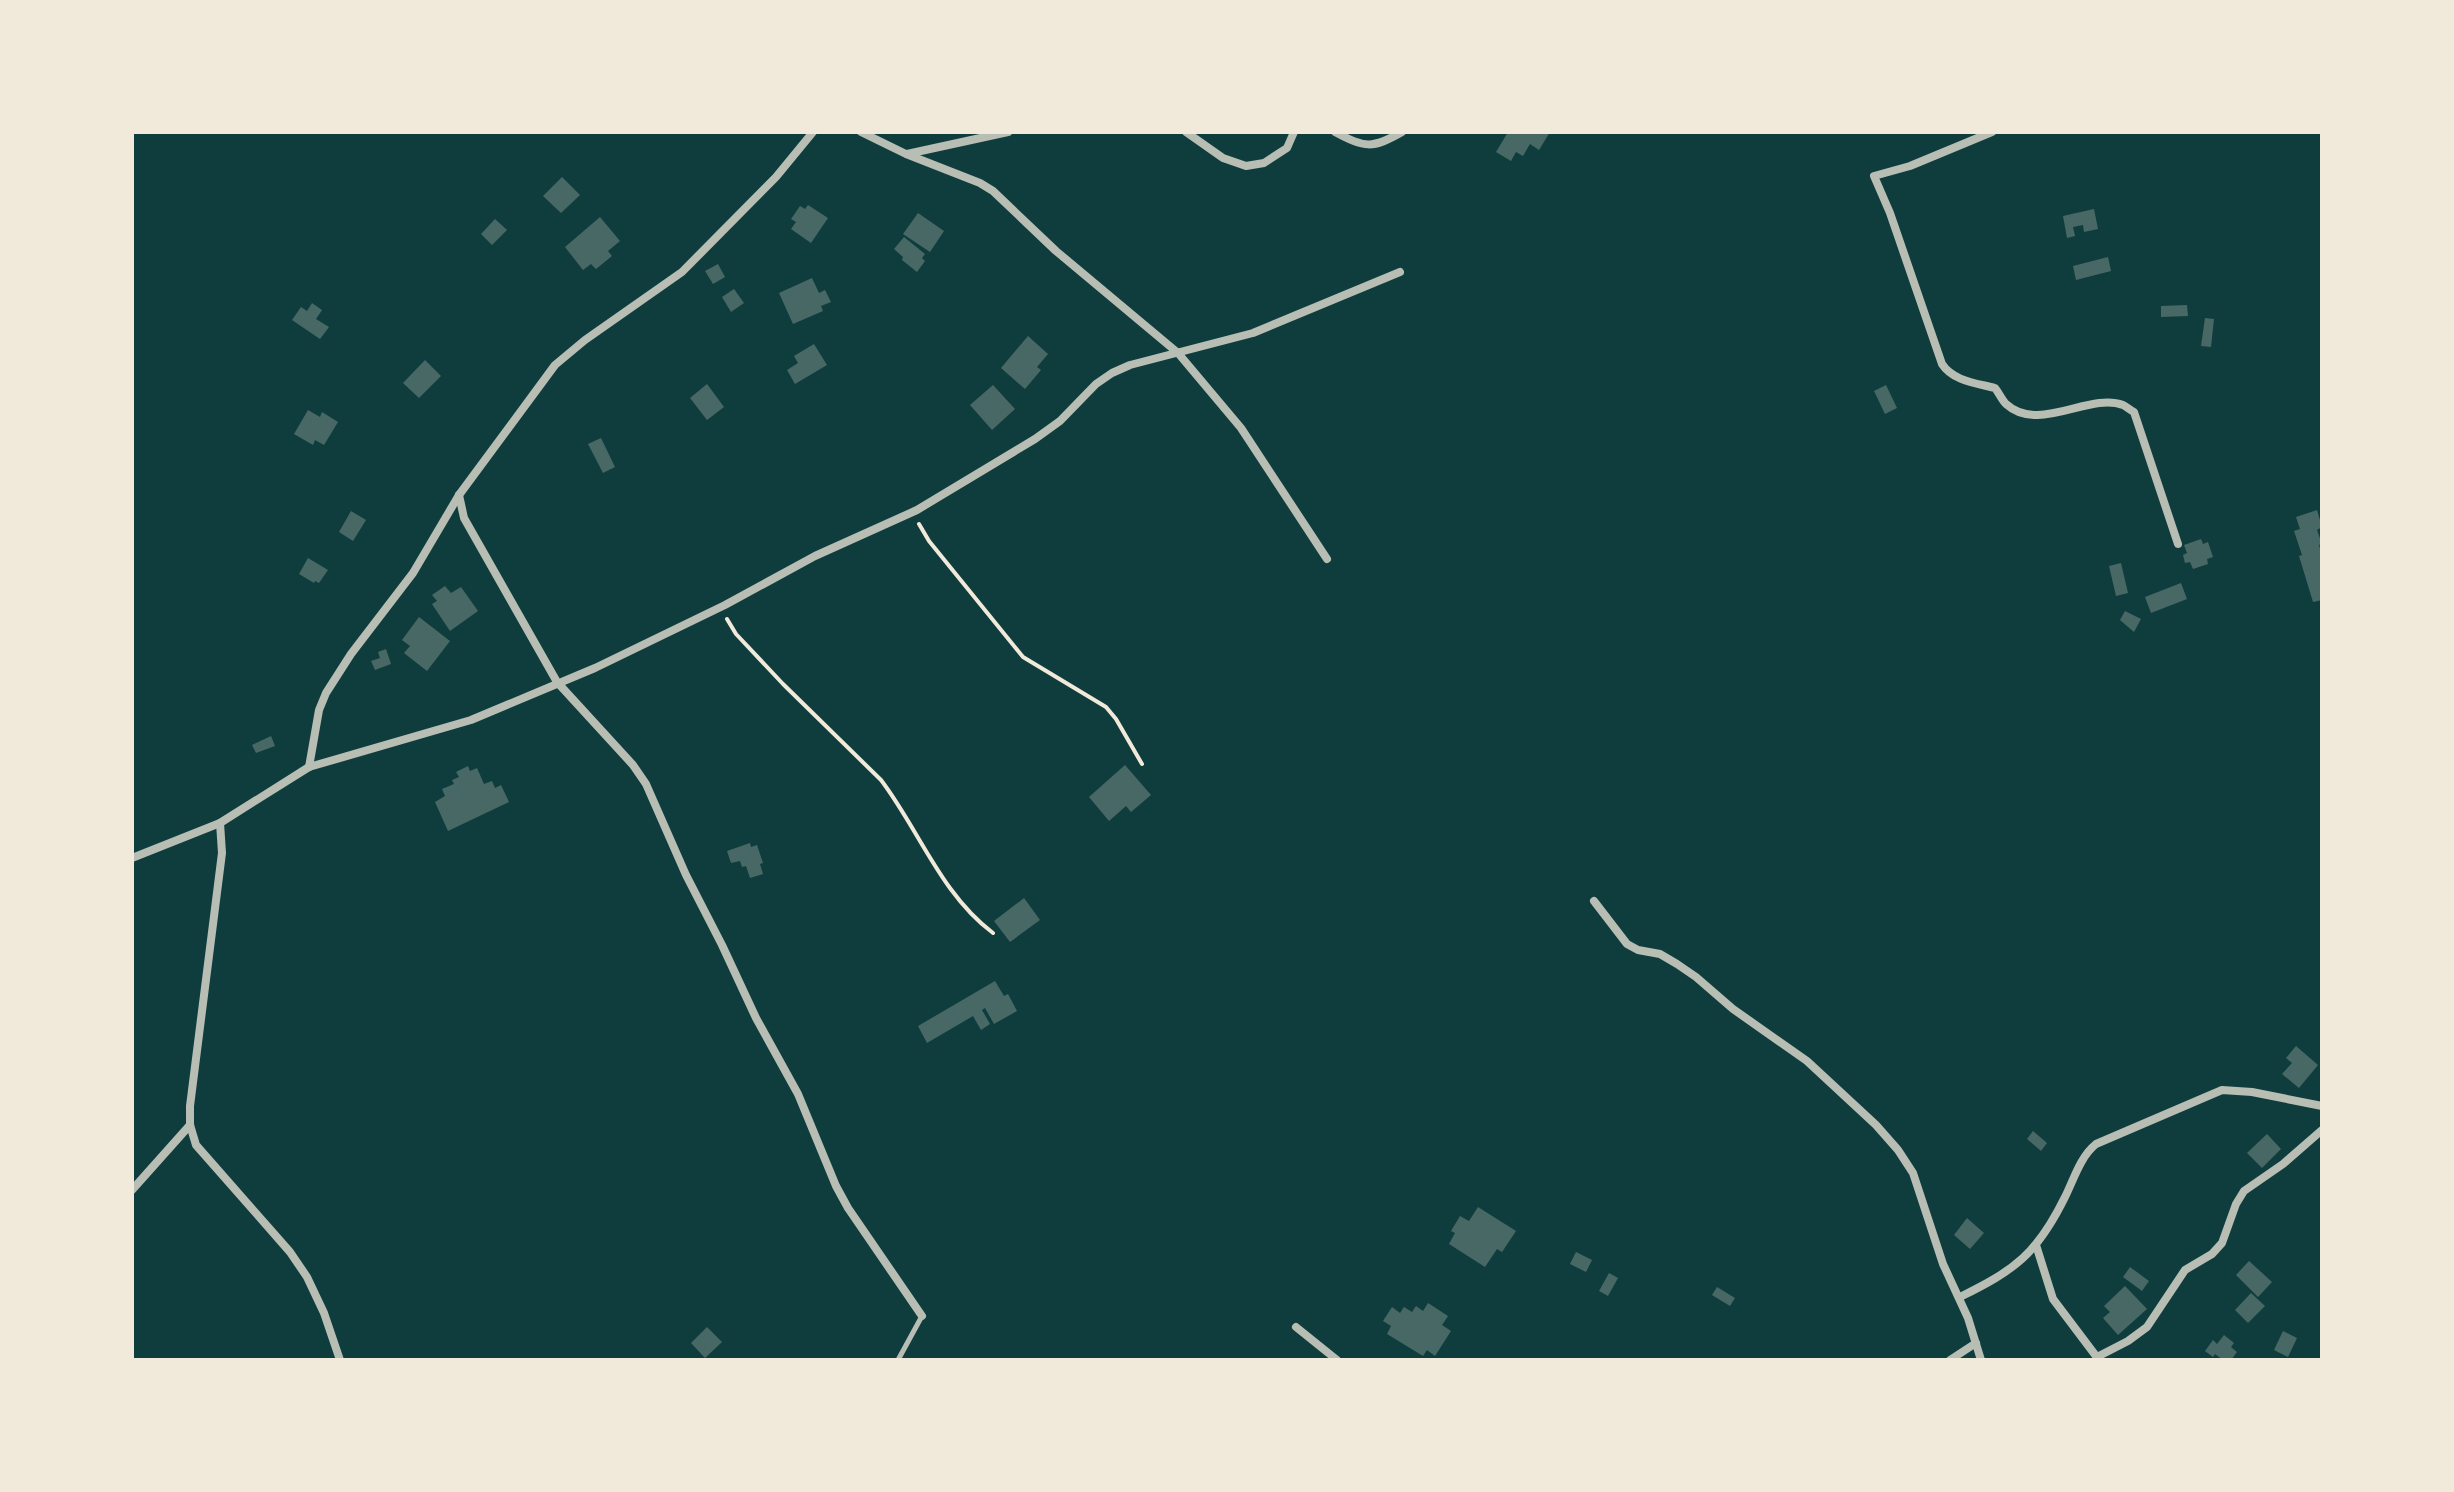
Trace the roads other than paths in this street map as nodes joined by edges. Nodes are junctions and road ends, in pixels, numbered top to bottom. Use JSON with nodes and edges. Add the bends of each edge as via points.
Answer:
{"nodes":[{"id":1,"x":813,"y":132,"type":"edge"},
{"id":2,"x":861,"y":132,"type":"edge"},
{"id":3,"x":1008,"y":132,"type":"edge"},
{"id":4,"x":1186,"y":132,"type":"edge"},
{"id":5,"x":1294,"y":132,"type":"edge"},
{"id":6,"x":1335,"y":132,"type":"edge"},
{"id":7,"x":1402,"y":132,"type":"edge"},
{"id":8,"x":1992,"y":132,"type":"edge"},
{"id":9,"x":906,"y":154,"type":"junction"},
{"id":10,"x":1400,"y":272,"type":"dead end"},
{"id":11,"x":1178,"y":353,"type":"junction"},
{"id":12,"x":459,"y":495,"type":"junction"},
{"id":13,"x":2178,"y":544,"type":"dead end"},
{"id":14,"x":1327,"y":559,"type":"dead end"},
{"id":15,"x":557,"y":682,"type":"junction"},
{"id":16,"x":309,"y":767,"type":"junction"},
{"id":17,"x":220,"y":823,"type":"junction"},
{"id":18,"x":132,"y":858,"type":"edge"},
{"id":19,"x":1594,"y":901,"type":"dead end"},
{"id":20,"x":2322,"y":1106,"type":"edge"},
{"id":21,"x":190,"y":1125,"type":"junction"},
{"id":22,"x":2322,"y":1130,"type":"edge"},
{"id":23,"x":132,"y":1190,"type":"edge"},
{"id":24,"x":2036,"y":1245,"type":"junction"},
{"id":25,"x":1960,"y":1297,"type":"junction"},
{"id":26,"x":922,"y":1316,"type":"joint"},
{"id":27,"x":1296,"y":1327,"type":"dead end"},
{"id":28,"x":1976,"y":1343,"type":"junction"},
{"id":29,"x":2098,"y":1359,"type":"edge"},
{"id":30,"x":340,"y":1360,"type":"edge"},
{"id":31,"x":898,"y":1360,"type":"edge"},
{"id":32,"x":1337,"y":1360,"type":"edge"},
{"id":33,"x":1950,"y":1360,"type":"edge"},
{"id":34,"x":1981,"y":1360,"type":"edge"}],
"edges":[{"from":1,"to":12,"type":"street","via":[[682,272],[555,365]]},
{"from":2,"to":9,"type":"street"},
{"from":3,"to":9,"type":"street"},
{"from":4,"to":5,"type":"street","via":[[1223,158],[1246,166],[1264,163],[1287,148]]},
{"from":6,"to":7,"type":"street","via":[[1357,144],[1380,144]]},
{"from":8,"to":13,"type":"street","via":[[1874,176],[1942,364],[1960,379],[1995,388],[2007,405],[2025,413],[2107,403],[2134,412]]},
{"from":9,"to":11,"type":"street","via":[[993,191]]},
{"from":10,"to":11,"type":"street","via":[[1253,333]]},
{"from":11,"to":14,"type":"street","via":[[1241,428]]},
{"from":11,"to":15,"type":"street","via":[[1112,373],[1060,421],[917,510]]},
{"from":12,"to":15,"type":"street","via":[[469,527]]},
{"from":12,"to":16,"type":"street","via":[[413,573],[326,693]]},
{"from":15,"to":16,"type":"street","via":[[471,720]]},
{"from":15,"to":26,"type":"street","via":[[646,784],[756,1018],[798,1094],[836,1186]]},
{"from":16,"to":17,"type":"street"},
{"from":17,"to":18,"type":"street"},
{"from":17,"to":21,"type":"street","via":[[222,853]]},
{"from":19,"to":25,"type":"street","via":[[1627,944],[1660,954],[1696,977],[1807,1061],[1876,1125],[1913,1173],[1943,1264]]},
{"from":20,"to":24,"type":"street","via":[[2222,1090],[2114,1134],[2090,1149]]},
{"from":21,"to":23,"type":"street"},
{"from":21,"to":30,"type":"street","via":[[206,1159],[307,1277]]},
{"from":22,"to":29,"type":"street","via":[[2244,1191],[2222,1243],[2185,1270],[2147,1327]]},
{"from":24,"to":25,"type":"street","via":[[2004,1275]]},
{"from":24,"to":29,"type":"street","via":[[2053,1299]]},
{"from":25,"to":28,"type":"street"},
{"from":26,"to":31,"type":"lane"},
{"from":27,"to":32,"type":"street"},
{"from":28,"to":33,"type":"street"},
{"from":28,"to":34,"type":"street"}]}
